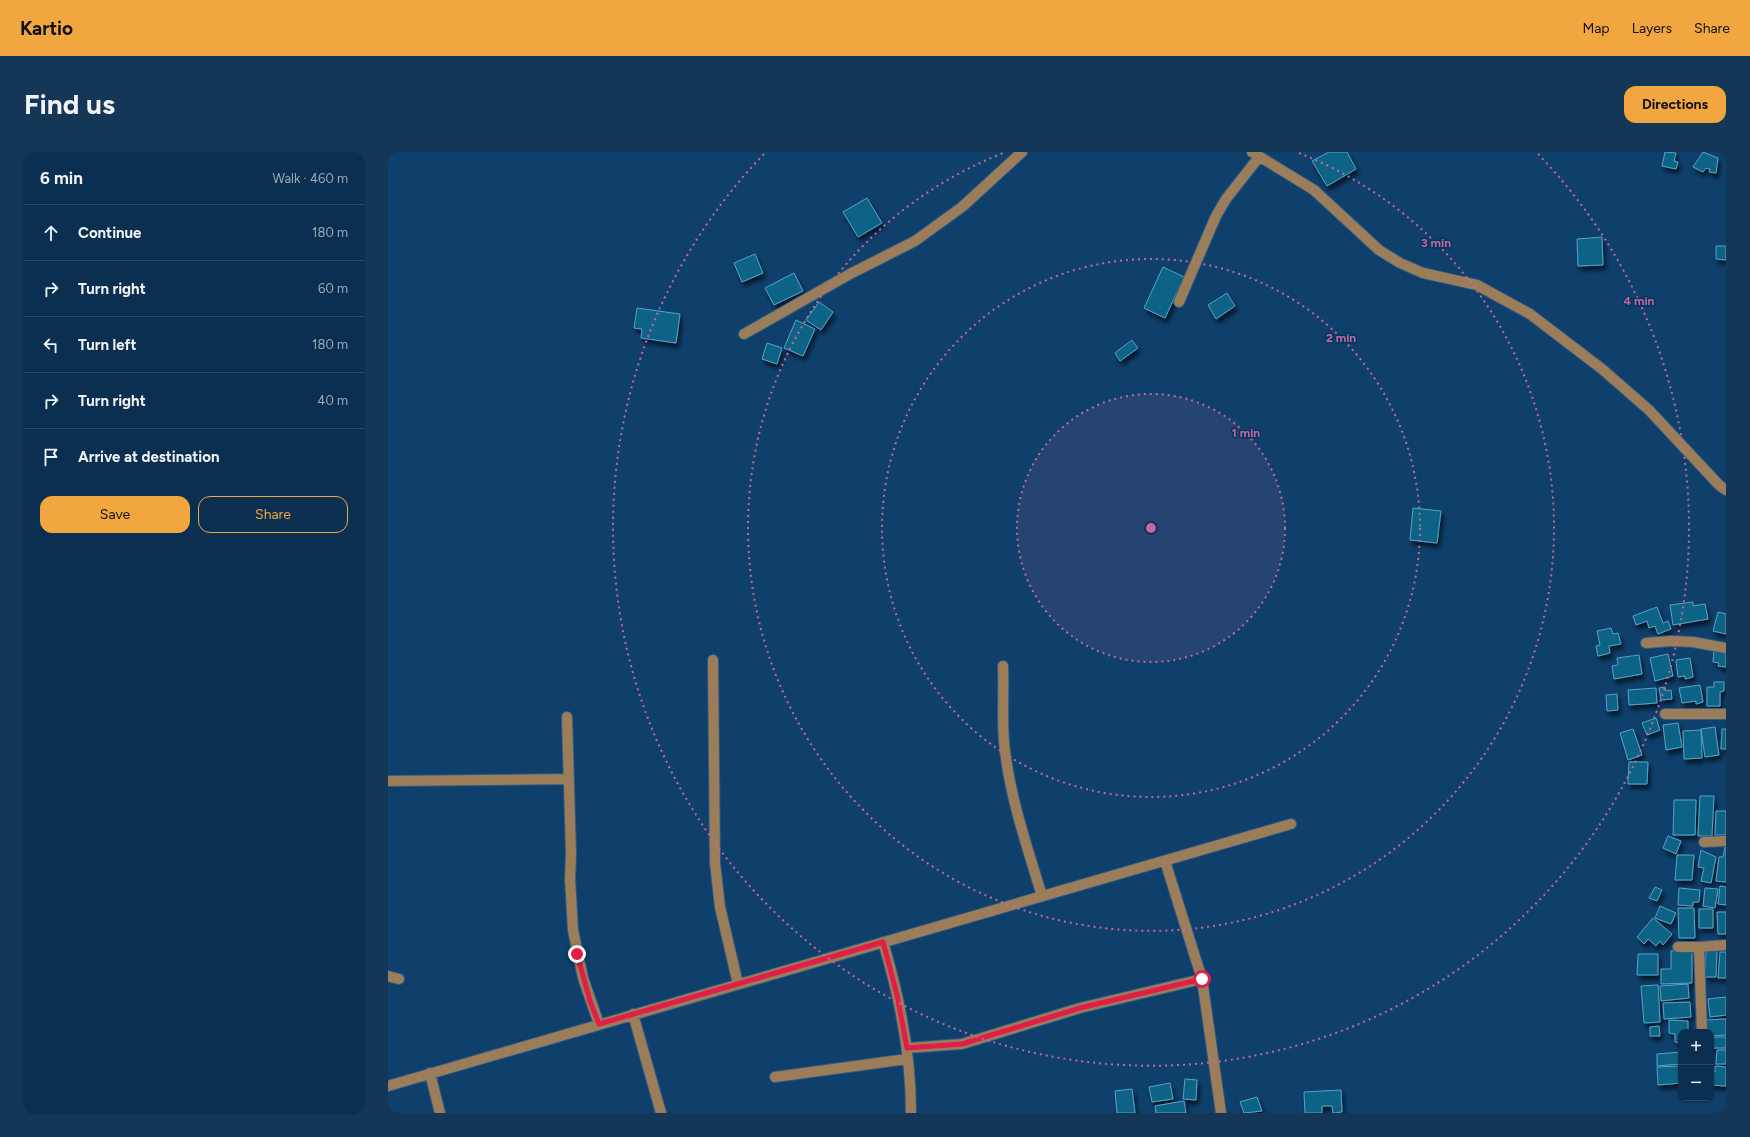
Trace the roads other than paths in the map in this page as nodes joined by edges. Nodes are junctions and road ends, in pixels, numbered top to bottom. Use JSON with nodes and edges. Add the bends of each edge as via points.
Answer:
{"nodes":[{"id":1,"x":1022,"y":152,"type":"edge"},
{"id":2,"x":1256,"y":155,"type":"edge"},
{"id":3,"x":1179,"y":302,"type":"dead end"},
{"id":4,"x":744,"y":334,"type":"dead end"},
{"id":5,"x":1726,"y":490,"type":"edge"},
{"id":6,"x":1646,"y":644,"type":"dead end"},
{"id":7,"x":1726,"y":648,"type":"edge"},
{"id":8,"x":712,"y":660,"type":"dead end"},
{"id":9,"x":1003,"y":666,"type":"dead end"},
{"id":10,"x":1665,"y":714,"type":"dead end"},
{"id":11,"x":1726,"y":714,"type":"edge"},
{"id":12,"x":568,"y":717,"type":"dead end"},
{"id":13,"x":568,"y":778,"type":"junction"},
{"id":14,"x":388,"y":781,"type":"edge"},
{"id":15,"x":1291,"y":824,"type":"dead end"},
{"id":16,"x":1726,"y":841,"type":"edge"},
{"id":17,"x":1704,"y":842,"type":"dead end"},
{"id":18,"x":1165,"y":861,"type":"junction"},
{"id":19,"x":1042,"y":896,"type":"junction"},
{"id":20,"x":883,"y":942,"type":"junction"},
{"id":21,"x":1726,"y":945,"type":"edge"},
{"id":22,"x":1678,"y":947,"type":"dead end"},
{"id":23,"x":1699,"y":947,"type":"junction"},
{"id":24,"x":388,"y":976,"type":"edge"},
{"id":25,"x":399,"y":979,"type":"dead end"},
{"id":26,"x":1202,"y":979,"type":"junction"},
{"id":27,"x":738,"y":984,"type":"junction"},
{"id":28,"x":634,"y":1014,"type":"junction"},
{"id":29,"x":599,"y":1024,"type":"junction"},
{"id":30,"x":1702,"y":1029,"type":"edge"},
{"id":31,"x":907,"y":1048,"type":"junction"},
{"id":32,"x":907,"y":1059,"type":"junction"},
{"id":33,"x":430,"y":1073,"type":"junction"},
{"id":34,"x":775,"y":1077,"type":"dead end"},
{"id":35,"x":388,"y":1086,"type":"edge"},
{"id":36,"x":440,"y":1113,"type":"edge"},
{"id":37,"x":661,"y":1113,"type":"edge"},
{"id":38,"x":911,"y":1113,"type":"edge"},
{"id":39,"x":1221,"y":1113,"type":"edge"}],
"edges":[{"from":1,"to":4,"type":"street","via":[[962,207],[915,241],[850,274]]},
{"from":2,"to":3,"type":"street","via":[[1216,216]]},
{"from":2,"to":5,"type":"street","via":[[1314,190],[1379,250],[1400,263],[1423,273],[1477,285],[1530,314],[1602,369],[1649,410]]},
{"from":6,"to":7,"type":"street","via":[[1678,641]]},
{"from":8,"to":27,"type":"street","via":[[715,863],[720,907]]},
{"from":9,"to":19,"type":"street","via":[[1006,756],[1020,823]]},
{"from":10,"to":11,"type":"street"},
{"from":12,"to":13,"type":"street"},
{"from":13,"to":14,"type":"street"},
{"from":13,"to":29,"type":"street","via":[[573,930],[583,978]]},
{"from":15,"to":18,"type":"street"},
{"from":16,"to":17,"type":"street"},
{"from":18,"to":19,"type":"street"},
{"from":18,"to":26,"type":"street"},
{"from":19,"to":20,"type":"street"},
{"from":20,"to":27,"type":"street"},
{"from":20,"to":31,"type":"street"},
{"from":21,"to":23,"type":"street"},
{"from":22,"to":23,"type":"street"},
{"from":23,"to":30,"type":"street"},
{"from":24,"to":25,"type":"street"},
{"from":26,"to":31,"type":"street","via":[[1080,1008],[962,1044]]},
{"from":26,"to":39,"type":"street"},
{"from":27,"to":28,"type":"street"},
{"from":28,"to":29,"type":"street"},
{"from":28,"to":37,"type":"street"},
{"from":29,"to":33,"type":"street"},
{"from":31,"to":32,"type":"street"},
{"from":32,"to":34,"type":"street"},
{"from":32,"to":38,"type":"street"},
{"from":33,"to":35,"type":"street"},
{"from":33,"to":36,"type":"street"}]}
